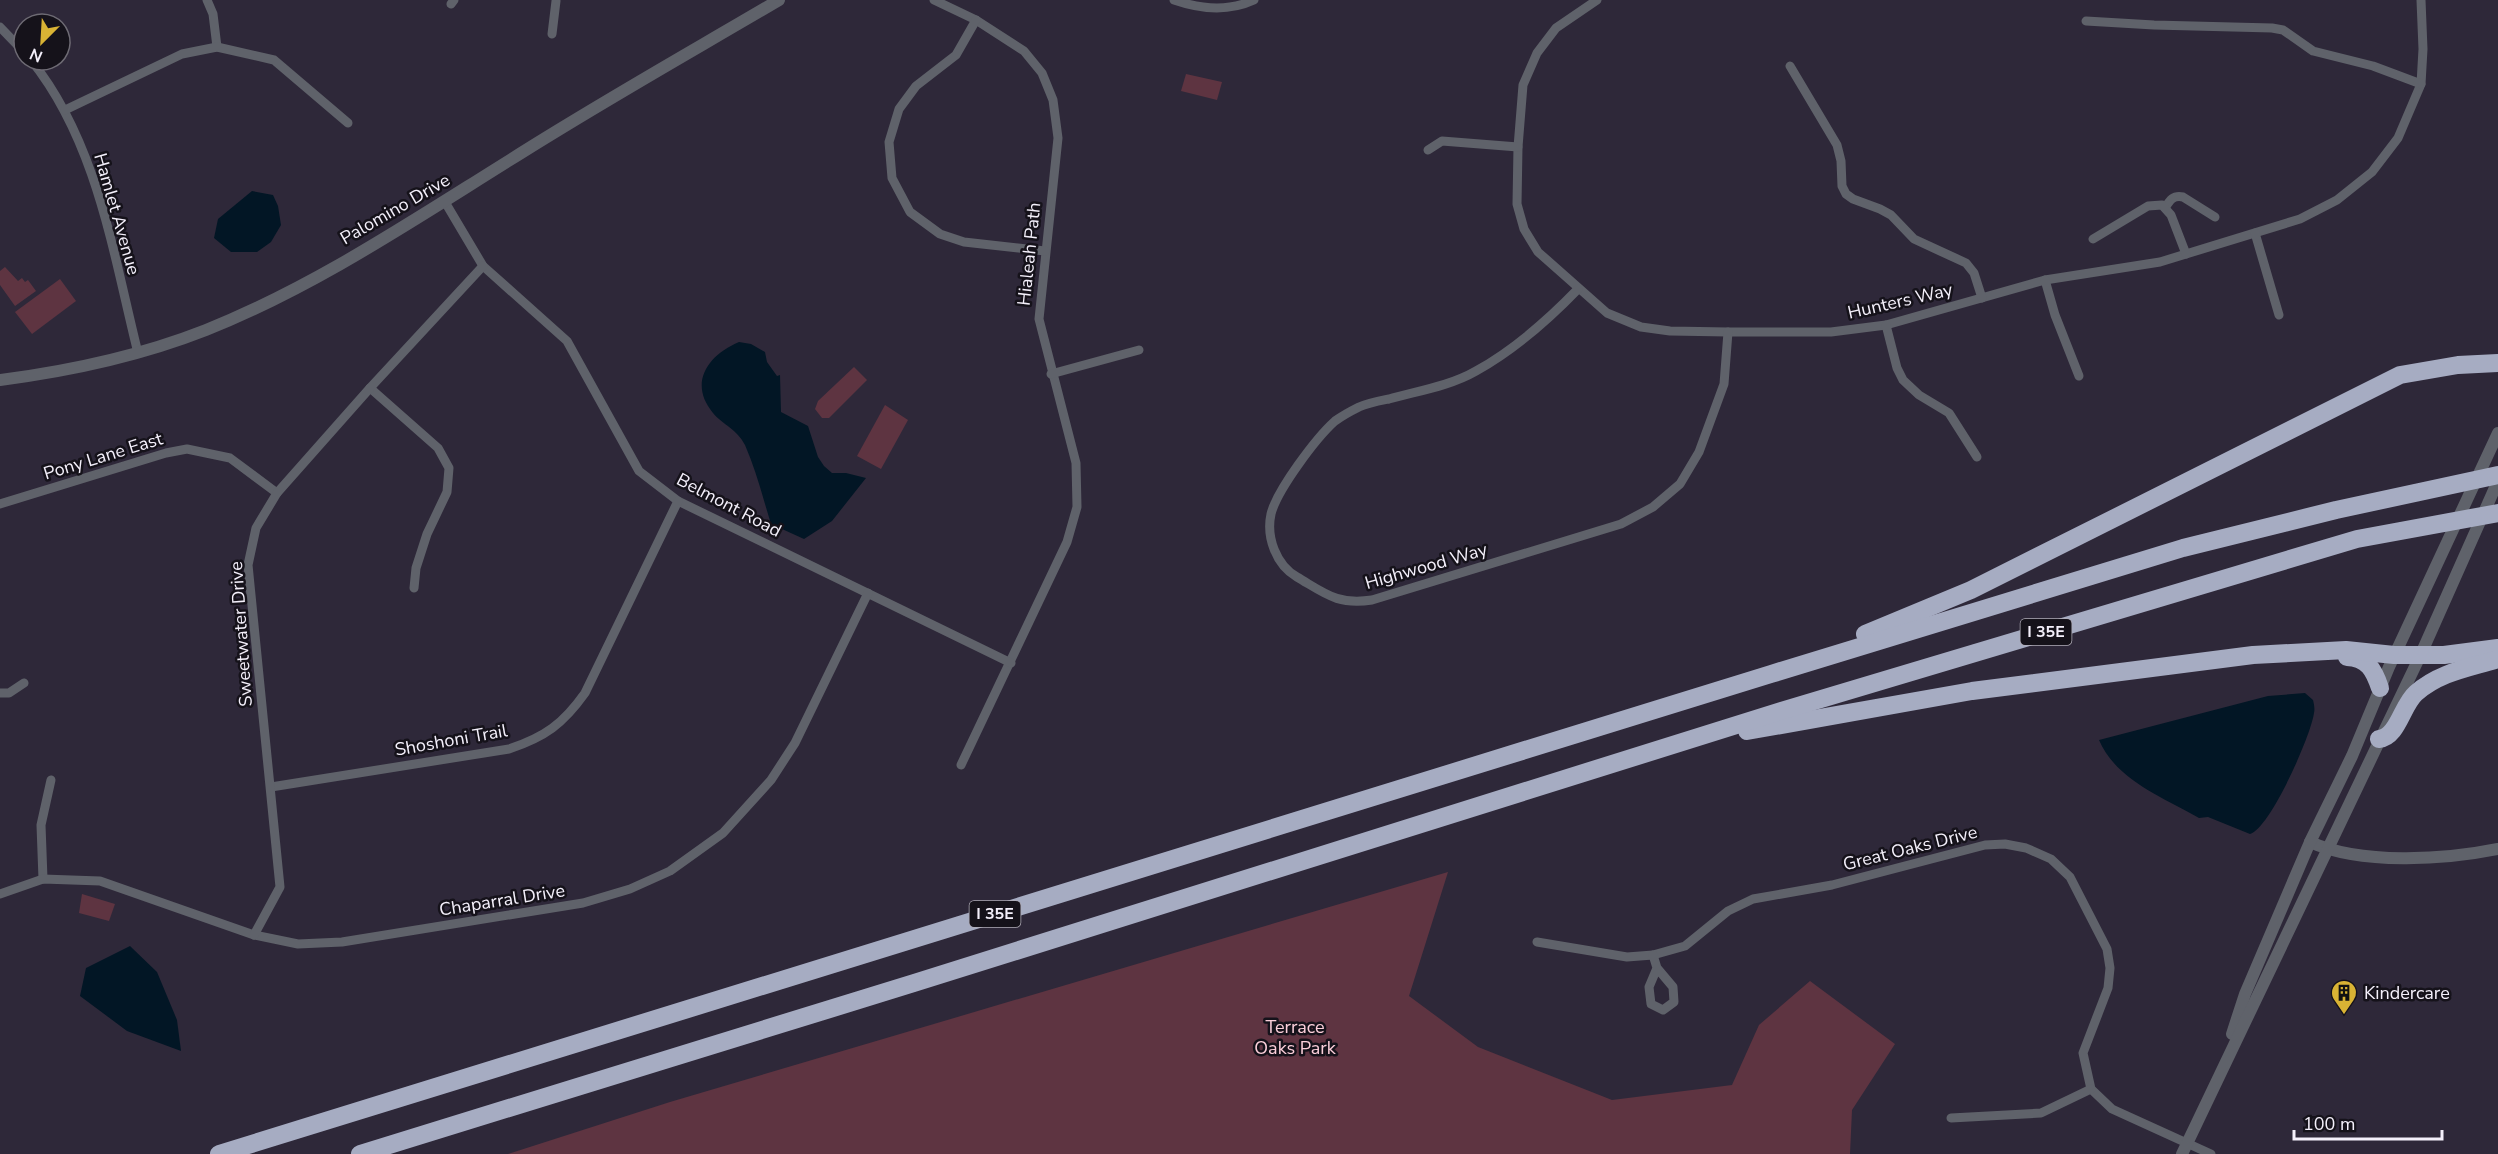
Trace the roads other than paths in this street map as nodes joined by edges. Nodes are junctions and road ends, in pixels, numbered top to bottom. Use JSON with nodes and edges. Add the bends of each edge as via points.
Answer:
{"nodes":[{"id":1,"x":207,"y":0,"type":"edge"},
{"id":2,"x":555,"y":0,"type":"edge"},
{"id":3,"x":561,"y":0,"type":"edge"},
{"id":4,"x":779,"y":0,"type":"edge"},
{"id":5,"x":934,"y":0,"type":"edge"},
{"id":6,"x":1174,"y":0,"type":"edge"},
{"id":7,"x":1254,"y":0,"type":"edge"},
{"id":8,"x":1597,"y":0,"type":"edge"},
{"id":9,"x":2421,"y":0,"type":"edge"},
{"id":10,"x":976,"y":20,"type":"junction"},
{"id":11,"x":2086,"y":21,"type":"dead end"},
{"id":12,"x":0,"y":27,"type":"edge"},
{"id":13,"x":552,"y":34,"type":"dead end"},
{"id":14,"x":12,"y":40,"type":"edge"},
{"id":15,"x":218,"y":47,"type":"junction"},
{"id":16,"x":1790,"y":66,"type":"dead end"},
{"id":17,"x":39,"y":72,"type":"edge"},
{"id":18,"x":2421,"y":84,"type":"junction"},
{"id":19,"x":65,"y":110,"type":"junction"},
{"id":20,"x":348,"y":123,"type":"dead end"},
{"id":21,"x":1518,"y":147,"type":"junction"},
{"id":22,"x":1428,"y":150,"type":"dead end"},
{"id":23,"x":445,"y":202,"type":"junction"},
{"id":24,"x":2165,"y":208,"type":"junction"},
{"id":25,"x":2215,"y":217,"type":"dead end"},
{"id":26,"x":2255,"y":233,"type":"junction"},
{"id":27,"x":2093,"y":238,"type":"dead end"},
{"id":28,"x":1046,"y":251,"type":"junction"},
{"id":29,"x":2186,"y":254,"type":"junction"},
{"id":30,"x":483,"y":266,"type":"junction"},
{"id":31,"x":2045,"y":280,"type":"junction"},
{"id":32,"x":1578,"y":289,"type":"junction"},
{"id":33,"x":1982,"y":298,"type":"junction"},
{"id":34,"x":2279,"y":315,"type":"dead end"},
{"id":35,"x":1886,"y":325,"type":"junction"},
{"id":36,"x":1728,"y":332,"type":"junction"},
{"id":37,"x":1139,"y":350,"type":"dead end"},
{"id":38,"x":2498,"y":350,"type":"edge"},
{"id":39,"x":138,"y":353,"type":"junction"},
{"id":40,"x":2498,"y":363,"type":"edge"},
{"id":41,"x":2411,"y":372,"type":"junction"},
{"id":42,"x":1051,"y":374,"type":"junction"},
{"id":43,"x":2079,"y":376,"type":"dead end"},
{"id":44,"x":0,"y":380,"type":"edge"},
{"id":45,"x":370,"y":388,"type":"junction"},
{"id":46,"x":2498,"y":433,"type":"edge"},
{"id":47,"x":1977,"y":457,"type":"dead end"},
{"id":48,"x":2498,"y":475,"type":"edge"},
{"id":49,"x":2498,"y":481,"type":"edge"},
{"id":50,"x":277,"y":493,"type":"junction"},
{"id":51,"x":678,"y":501,"type":"junction"},
{"id":52,"x":0,"y":504,"type":"edge"},
{"id":53,"x":2498,"y":513,"type":"edge"},
{"id":54,"x":414,"y":588,"type":"dead end"},
{"id":55,"x":868,"y":593,"type":"junction"},
{"id":56,"x":2498,"y":648,"type":"edge"},
{"id":57,"x":2283,"y":653,"type":"junction"},
{"id":58,"x":2421,"y":654,"type":"junction"},
{"id":59,"x":2394,"y":655,"type":"junction"},
{"id":60,"x":2498,"y":659,"type":"edge"},
{"id":61,"x":1011,"y":663,"type":"junction"},
{"id":62,"x":1771,"y":674,"type":"junction"},
{"id":63,"x":24,"y":683,"type":"dead end"},
{"id":64,"x":2380,"y":688,"type":"junction"},
{"id":65,"x":0,"y":693,"type":"edge"},
{"id":66,"x":2379,"y":740,"type":"junction"},
{"id":67,"x":1682,"y":743,"type":"junction"},
{"id":68,"x":961,"y":765,"type":"dead end"},
{"id":69,"x":51,"y":780,"type":"dead end"},
{"id":70,"x":270,"y":787,"type":"junction"},
{"id":71,"x":2310,"y":842,"type":"junction"},
{"id":72,"x":2498,"y":849,"type":"edge"},
{"id":73,"x":2328,"y":850,"type":"junction"},
{"id":74,"x":43,"y":879,"type":"junction"},
{"id":75,"x":0,"y":894,"type":"edge"},
{"id":76,"x":254,"y":934,"type":"junction"},
{"id":77,"x":1537,"y":942,"type":"dead end"},
{"id":78,"x":1653,"y":955,"type":"junction"},
{"id":79,"x":1657,"y":968,"type":"dead end"},
{"id":80,"x":2220,"y":1073,"type":"junction"},
{"id":81,"x":2091,"y":1089,"type":"junction"},
{"id":82,"x":1951,"y":1118,"type":"dead end"},
{"id":83,"x":2184,"y":1149,"type":"edge"},
{"id":84,"x":219,"y":1154,"type":"edge"},
{"id":85,"x":360,"y":1154,"type":"edge"},
{"id":86,"x":2211,"y":1154,"type":"edge"}],
"edges":[{"from":1,"to":15,"type":"street"},
{"from":2,"to":3,"type":"street"},
{"from":2,"to":13,"type":"street"},
{"from":4,"to":23,"type":"street","name":"Palomino Drive"},
{"from":5,"to":10,"type":"street","name":"Hialeah Path"},
{"from":6,"to":7,"type":"street","via":[[1194,7],[1222,9]]},
{"from":8,"to":21,"type":"street","name":"Hunters Way","via":[[1556,28],[1537,53],[1523,85]]},
{"from":9,"to":18,"type":"street","name":"Hunters Way"},
{"from":10,"to":28,"type":"street","name":"Hialeah Path","via":[[1024,51],[1042,73],[1053,100],[1058,138]]},
{"from":10,"to":28,"type":"street","via":[[956,55],[916,86],[899,109],[889,142],[892,178],[910,212],[940,234],[964,242]]},
{"from":11,"to":18,"type":"street","via":[[2272,27],[2313,51],[2373,66]]},
{"from":12,"to":14,"type":"street"},
{"from":15,"to":19,"type":"street","via":[[182,54]]},
{"from":15,"to":20,"type":"street","via":[[274,60]]},
{"from":16,"to":33,"type":"street","via":[[1837,145],[1846,194],[1891,215],[1914,239],[1966,263],[1974,273]]},
{"from":17,"to":19,"type":"street","name":"Hamlet Avenue"},
{"from":18,"to":26,"type":"street","name":"Hunters Way","via":[[2398,138],[2372,172],[2337,200],[2300,219]]},
{"from":19,"to":39,"type":"street","name":"Hamlet Avenue","via":[[94,179]]},
{"from":21,"to":22,"type":"street","via":[[1442,141]]},
{"from":21,"to":32,"type":"street","name":"Hunters Way","via":[[1517,204],[1524,229],[1538,252]]},
{"from":23,"to":30,"type":"street","name":"Belmont Road"},
{"from":23,"to":39,"type":"street","name":"Palomino Drive","via":[[275,300]]},
{"from":24,"to":25,"type":"street","via":[[2172,198],[2183,197]]},
{"from":24,"to":27,"type":"street","via":[[2148,206]]},
{"from":24,"to":29,"type":"street"},
{"from":26,"to":29,"type":"street","name":"Hunters Way"},
{"from":26,"to":34,"type":"street"},
{"from":28,"to":42,"type":"street","name":"Hialeah Path","via":[[1039,320]]},
{"from":29,"to":31,"type":"street","name":"Hunters Way","via":[[2160,262]]},
{"from":30,"to":45,"type":"street","name":"Sweetwater Drive"},
{"from":30,"to":51,"type":"street","name":"Belmont Road","via":[[567,341],[639,471]]},
{"from":31,"to":33,"type":"street","name":"Hunters Way"},
{"from":31,"to":43,"type":"street"},
{"from":32,"to":36,"type":"street","name":"Hunters Way","via":[[1607,313],[1641,327],[1670,332]]},
{"from":32,"to":36,"type":"street","name":"Highwood Way","via":[[1544,323],[1475,372],[1447,384],[1360,406],[1336,421],[1318,439],[1276,498],[1270,515],[1276,556],[1289,572],[1336,600],[1372,600],[1621,524],[1653,507],[1680,484],[1699,452],[1724,384]]},
{"from":33,"to":35,"type":"street","name":"Hunters Way"},
{"from":35,"to":36,"type":"street","name":"Hunters Way","via":[[1831,332]]},
{"from":35,"to":47,"type":"street","via":[[1903,380],[1949,413]]},
{"from":37,"to":42,"type":"street"},
{"from":38,"to":41,"type":"highway","via":[[2434,361]]},
{"from":39,"to":44,"type":"street","name":"Palomino Drive","via":[[60,372]]},
{"from":40,"to":41,"type":"highway","via":[[2458,364]]},
{"from":41,"to":62,"type":"highway","via":[[1971,590]]},
{"from":42,"to":61,"type":"street","name":"Hialeah Path","via":[[1076,463],[1077,507],[1067,542]]},
{"from":45,"to":50,"type":"street","name":"Sweetwater Drive"},
{"from":45,"to":54,"type":"street","via":[[438,448],[449,468],[447,492],[427,534]]},
{"from":46,"to":59,"type":"street"},
{"from":48,"to":62,"type":"highway","number":"I 35E","via":[[2183,548]]},
{"from":49,"to":58,"type":"street"},
{"from":50,"to":52,"type":"street","name":"Pony Lane East","via":[[230,458],[187,449]]},
{"from":50,"to":70,"type":"street","name":"Sweetwater Drive","via":[[256,528],[248,565]]},
{"from":51,"to":55,"type":"street","name":"Belmont Road"},
{"from":51,"to":70,"type":"street","name":"Shoshoni Trail","via":[[585,693],[552,730],[509,748]]},
{"from":53,"to":67,"type":"highway","number":"I 35E","via":[[2357,539]]},
{"from":55,"to":61,"type":"street","name":"Belmont Road"},
{"from":55,"to":76,"type":"street","name":"Chaparral Drive","via":[[795,743],[771,780],[723,833],[669,871],[630,889],[583,903],[342,942],[298,944]]},
{"from":56,"to":58,"type":"highway"},
{"from":57,"to":59,"type":"highway","via":[[2346,650]]},
{"from":57,"to":64,"type":"highway","via":[[2363,659],[2373,668]]},
{"from":57,"to":67,"type":"highway","via":[[1972,692]]},
{"from":58,"to":59,"type":"highway"},
{"from":58,"to":66,"type":"street"},
{"from":59,"to":64,"type":"street"},
{"from":60,"to":66,"type":"highway","via":[[2446,674],[2426,686],[2404,708],[2391,734]]},
{"from":61,"to":68,"type":"street","name":"Hialeah Path"},
{"from":62,"to":84,"type":"highway","number":"I 35E"},
{"from":63,"to":65,"type":"street","via":[[9,693]]},
{"from":64,"to":71,"type":"street"},
{"from":66,"to":73,"type":"street"},
{"from":67,"to":85,"type":"highway","number":"I 35E"},
{"from":69,"to":74,"type":"street","via":[[40,825]]},
{"from":70,"to":76,"type":"street","name":"Sweetwater Drive","via":[[280,887]]},
{"from":71,"to":73,"type":"street"},
{"from":71,"to":80,"type":"street","via":[[2245,994]]},
{"from":72,"to":73,"type":"street","via":[[2430,859]]},
{"from":73,"to":80,"type":"street"},
{"from":74,"to":75,"type":"street","name":"Chaparral Drive"},
{"from":74,"to":76,"type":"street","name":"Chaparral Drive","via":[[100,881]]},
{"from":77,"to":78,"type":"street","name":"Great Oaks Drive","via":[[1627,957]]},
{"from":78,"to":79,"type":"street"},
{"from":78,"to":81,"type":"street","name":"Great Oaks Drive","via":[[1685,946],[1728,911],[1753,899],[1832,885],[1985,845],[2026,848],[2051,859],[2070,877],[2108,949],[2108,988],[2083,1053]]},
{"from":80,"to":83,"type":"street"},
{"from":81,"to":82,"type":"street","via":[[2041,1113]]},
{"from":81,"to":83,"type":"street","via":[[2112,1109]]},
{"from":83,"to":86,"type":"street"}]}
